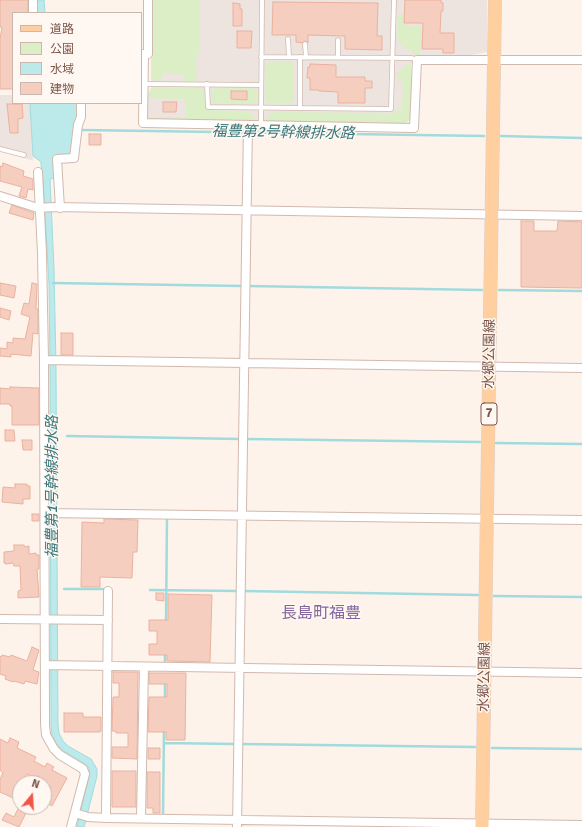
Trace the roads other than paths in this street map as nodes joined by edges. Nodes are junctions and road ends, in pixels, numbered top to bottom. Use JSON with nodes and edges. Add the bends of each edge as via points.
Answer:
{"nodes":[{"id":1,"x":33,"y":0,"type":"edge"},
{"id":2,"x":148,"y":0,"type":"edge"},
{"id":3,"x":262,"y":0,"type":"edge"},
{"id":4,"x":394,"y":0,"type":"edge"},
{"id":5,"x":495,"y":0,"type":"edge"},
{"id":6,"x":33,"y":12,"type":"edge"},
{"id":7,"x":288,"y":39,"type":"dead end"},
{"id":8,"x":338,"y":40,"type":"dead end"},
{"id":9,"x":305,"y":44,"type":"dead end"},
{"id":10,"x":142,"y":54,"type":"edge"},
{"id":11,"x":261,"y":57,"type":"junction"},
{"id":12,"x":289,"y":57,"type":"junction"},
{"id":13,"x":300,"y":57,"type":"junction"},
{"id":14,"x":306,"y":57,"type":"junction"},
{"id":15,"x":338,"y":57,"type":"junction"},
{"id":16,"x":392,"y":58,"type":"junction"},
{"id":17,"x":494,"y":59,"type":"junction"},
{"id":18,"x":417,"y":60,"type":"junction"},
{"id":19,"x":582,"y":60,"type":"edge"},
{"id":20,"x":143,"y":84,"type":"junction"},
{"id":21,"x":207,"y":84,"type":"junction"},
{"id":22,"x":261,"y":85,"type":"junction"},
{"id":23,"x":81,"y":104,"type":"edge"},
{"id":24,"x":261,"y":107,"type":"junction"},
{"id":25,"x":300,"y":108,"type":"junction"},
{"id":26,"x":261,"y":125,"type":"junction"},
{"id":27,"x":248,"y":129,"type":"junction"},
{"id":28,"x":0,"y":149,"type":"edge"},
{"id":29,"x":24,"y":155,"type":"dead end"},
{"id":30,"x":38,"y":172,"type":"dead end"},
{"id":31,"x":0,"y":196,"type":"edge"},
{"id":32,"x":57,"y":207,"type":"junction"},
{"id":33,"x":41,"y":208,"type":"junction"},
{"id":34,"x":246,"y":210,"type":"junction"},
{"id":35,"x":492,"y":215,"type":"junction"},
{"id":36,"x":582,"y":216,"type":"edge"},
{"id":37,"x":45,"y":360,"type":"junction"},
{"id":38,"x":244,"y":363,"type":"junction"},
{"id":39,"x":490,"y":366,"type":"junction"},
{"id":40,"x":582,"y":368,"type":"edge"},
{"id":41,"x":46,"y":513,"type":"junction"},
{"id":42,"x":242,"y":515,"type":"junction"},
{"id":43,"x":488,"y":519,"type":"junction"},
{"id":44,"x":582,"y":520,"type":"edge"},
{"id":45,"x":108,"y":591,"type":"dead end"},
{"id":46,"x":0,"y":619,"type":"edge"},
{"id":47,"x":46,"y":619,"type":"junction"},
{"id":48,"x":108,"y":620,"type":"junction"},
{"id":49,"x":46,"y":665,"type":"junction"},
{"id":50,"x":108,"y":666,"type":"junction"},
{"id":51,"x":144,"y":667,"type":"junction"},
{"id":52,"x":239,"y":668,"type":"junction"},
{"id":53,"x":485,"y":671,"type":"junction"},
{"id":54,"x":582,"y":673,"type":"edge"},
{"id":55,"x":76,"y":814,"type":"junction"},
{"id":56,"x":106,"y":818,"type":"junction"},
{"id":57,"x":141,"y":818,"type":"junction"},
{"id":58,"x":237,"y":824,"type":"edge"},
{"id":59,"x":482,"y":825,"type":"edge"},
{"id":60,"x":582,"y":825,"type":"edge"},
{"id":61,"x":71,"y":827,"type":"edge"}],
"edges":[{"from":1,"to":6,"type":"street"},
{"from":2,"to":10,"type":"street","via":[[148,54]]},
{"from":3,"to":11,"type":"lane"},
{"from":4,"to":16,"type":"lane"},
{"from":5,"to":17,"type":"main road","name":"水郷公園線","number":"7"},
{"from":7,"to":12,"type":"lane"},
{"from":8,"to":15,"type":"lane"},
{"from":9,"to":14,"type":"lane"},
{"from":10,"to":20,"type":"street"},
{"from":11,"to":12,"type":"lane"},
{"from":11,"to":22,"type":"lane"},
{"from":12,"to":13,"type":"lane"},
{"from":13,"to":14,"type":"lane"},
{"from":13,"to":25,"type":"lane"},
{"from":14,"to":15,"type":"lane"},
{"from":15,"to":16,"type":"lane"},
{"from":16,"to":18,"type":"lane"},
{"from":16,"to":25,"type":"lane","via":[[391,109]]},
{"from":17,"to":18,"type":"street"},
{"from":17,"to":19,"type":"street"},
{"from":17,"to":35,"type":"main road","name":"水郷公園線","number":"7"},
{"from":18,"to":26,"type":"street","via":[[414,128]]},
{"from":20,"to":21,"type":"lane"},
{"from":20,"to":27,"type":"street","via":[[143,123]]},
{"from":21,"to":22,"type":"lane"},
{"from":21,"to":24,"type":"lane","via":[[208,107]]},
{"from":22,"to":24,"type":"lane"},
{"from":23,"to":32,"type":"street","via":[[74,158],[57,159]]},
{"from":24,"to":25,"type":"lane"},
{"from":24,"to":26,"type":"lane"},
{"from":26,"to":27,"type":"street"},
{"from":27,"to":34,"type":"street"},
{"from":28,"to":29,"type":"lane"},
{"from":30,"to":33,"type":"street"},
{"from":31,"to":33,"type":"street"},
{"from":32,"to":33,"type":"street"},
{"from":32,"to":34,"type":"street"},
{"from":33,"to":37,"type":"street"},
{"from":34,"to":35,"type":"street"},
{"from":34,"to":38,"type":"street"},
{"from":35,"to":36,"type":"street"},
{"from":35,"to":39,"type":"main road","name":"水郷公園線","number":"7"},
{"from":37,"to":38,"type":"street"},
{"from":37,"to":41,"type":"street"},
{"from":38,"to":39,"type":"street"},
{"from":38,"to":42,"type":"street"},
{"from":39,"to":40,"type":"street"},
{"from":39,"to":43,"type":"main road","name":"水郷公園線","number":"7"},
{"from":41,"to":42,"type":"street"},
{"from":41,"to":47,"type":"street"},
{"from":42,"to":43,"type":"street"},
{"from":42,"to":52,"type":"street"},
{"from":43,"to":44,"type":"street"},
{"from":43,"to":53,"type":"main road","name":"水郷公園線","number":"7"},
{"from":45,"to":48,"type":"street"},
{"from":46,"to":47,"type":"street"},
{"from":47,"to":48,"type":"street"},
{"from":47,"to":49,"type":"street"},
{"from":48,"to":50,"type":"street"},
{"from":49,"to":50,"type":"street"},
{"from":49,"to":55,"type":"street","via":[[46,735],[60,755],[83,769],[85,774]]},
{"from":50,"to":51,"type":"street"},
{"from":50,"to":56,"type":"street"},
{"from":51,"to":52,"type":"street"},
{"from":51,"to":57,"type":"street"},
{"from":52,"to":53,"type":"street"},
{"from":52,"to":58,"type":"street"},
{"from":53,"to":54,"type":"street"},
{"from":53,"to":59,"type":"main road","name":"水郷公園線","number":"7"},
{"from":55,"to":56,"type":"street"},
{"from":55,"to":61,"type":"street"},
{"from":56,"to":57,"type":"street"},
{"from":57,"to":58,"type":"street"},
{"from":58,"to":59,"type":"street"},
{"from":59,"to":60,"type":"street"}]}
